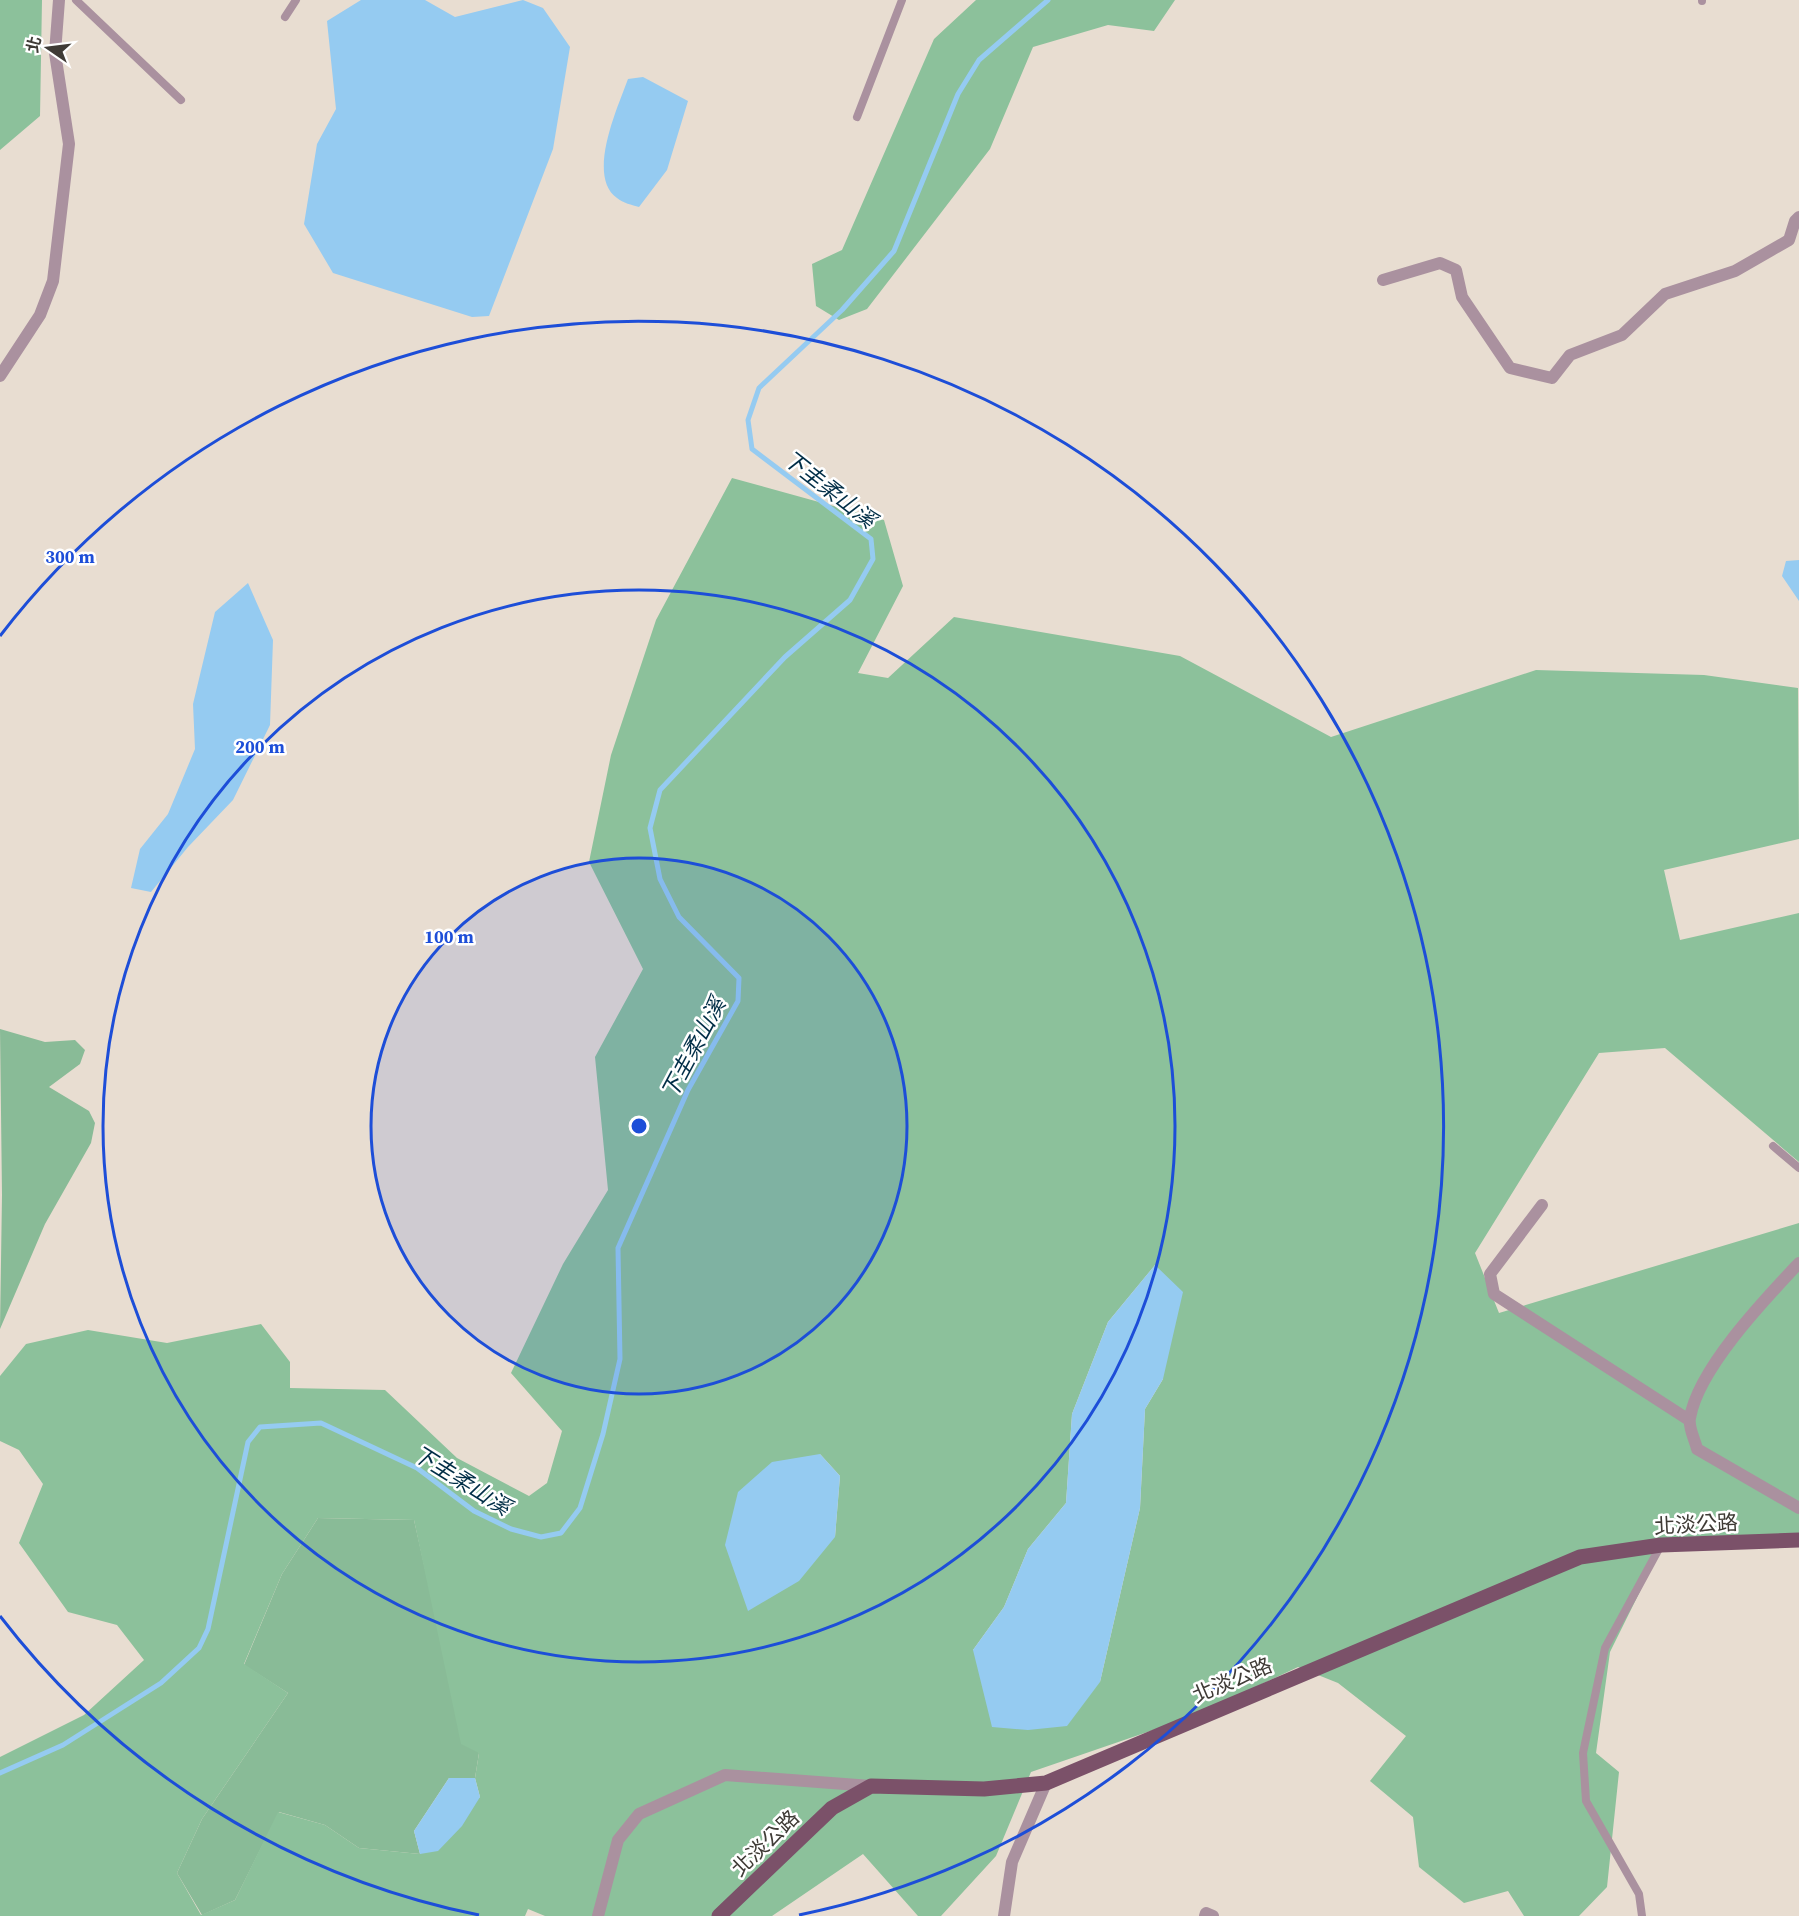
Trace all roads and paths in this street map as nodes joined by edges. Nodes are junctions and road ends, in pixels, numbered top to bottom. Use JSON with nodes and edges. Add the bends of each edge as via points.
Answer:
{"nodes":[{"id":1,"x":59,"y":0,"type":"edge"},
{"id":2,"x":76,"y":0,"type":"edge"},
{"id":3,"x":296,"y":0,"type":"edge"},
{"id":4,"x":902,"y":0,"type":"edge"},
{"id":5,"x":285,"y":17,"type":"dead end"},
{"id":6,"x":182,"y":100,"type":"dead end"},
{"id":7,"x":857,"y":117,"type":"dead end"},
{"id":8,"x":1799,"y":217,"type":"edge"},
{"id":9,"x":1383,"y":280,"type":"dead end"},
{"id":10,"x":0,"y":376,"type":"edge"},
{"id":11,"x":1773,"y":1146,"type":"dead end"},
{"id":12,"x":1799,"y":1168,"type":"edge"},
{"id":13,"x":1542,"y":1205,"type":"dead end"},
{"id":14,"x":1799,"y":1263,"type":"edge"},
{"id":15,"x":1689,"y":1420,"type":"junction"},
{"id":16,"x":1799,"y":1508,"type":"edge"},
{"id":17,"x":1799,"y":1540,"type":"edge"},
{"id":18,"x":1661,"y":1545,"type":"junction"},
{"id":19,"x":1046,"y":1783,"type":"junction"},
{"id":20,"x":871,"y":1786,"type":"junction"},
{"id":21,"x":598,"y":1916,"type":"edge"},
{"id":22,"x":719,"y":1916,"type":"edge"},
{"id":23,"x":1004,"y":1916,"type":"edge"},
{"id":24,"x":1642,"y":1916,"type":"edge"}],
"edges":[{"from":1,"to":10,"type":"street","via":[[55,53],[69,144],[53,281],[40,315]]},
{"from":2,"to":6,"type":"lane"},
{"from":3,"to":5,"type":"lane"},
{"from":4,"to":7,"type":"lane"},
{"from":8,"to":9,"type":"street","via":[[1789,240],[1735,270],[1665,294],[1622,335],[1570,356],[1552,378],[1509,368],[1462,297],[1456,270],[1440,262]]},
{"from":11,"to":12,"type":"lane"},
{"from":13,"to":15,"type":"street","via":[[1490,1274],[1494,1294]]},
{"from":14,"to":15,"type":"street","via":[[1744,1323],[1697,1392]]},
{"from":15,"to":16,"type":"street","via":[[1697,1449]]},
{"from":17,"to":18,"type":"main road","name":"北淡公路"},
{"from":18,"to":19,"type":"main road","name":"北淡公路","via":[[1580,1557]]},
{"from":18,"to":24,"type":"lane","via":[[1605,1648],[1583,1753],[1586,1801],[1639,1894]]},
{"from":19,"to":20,"type":"main road","name":"北淡公路","via":[[984,1790]]},
{"from":19,"to":23,"type":"street","via":[[1012,1862]]},
{"from":20,"to":21,"type":"street","via":[[725,1775],[639,1814],[618,1840]]},
{"from":20,"to":22,"type":"main road","name":"北淡公路","via":[[832,1808]]}]}
